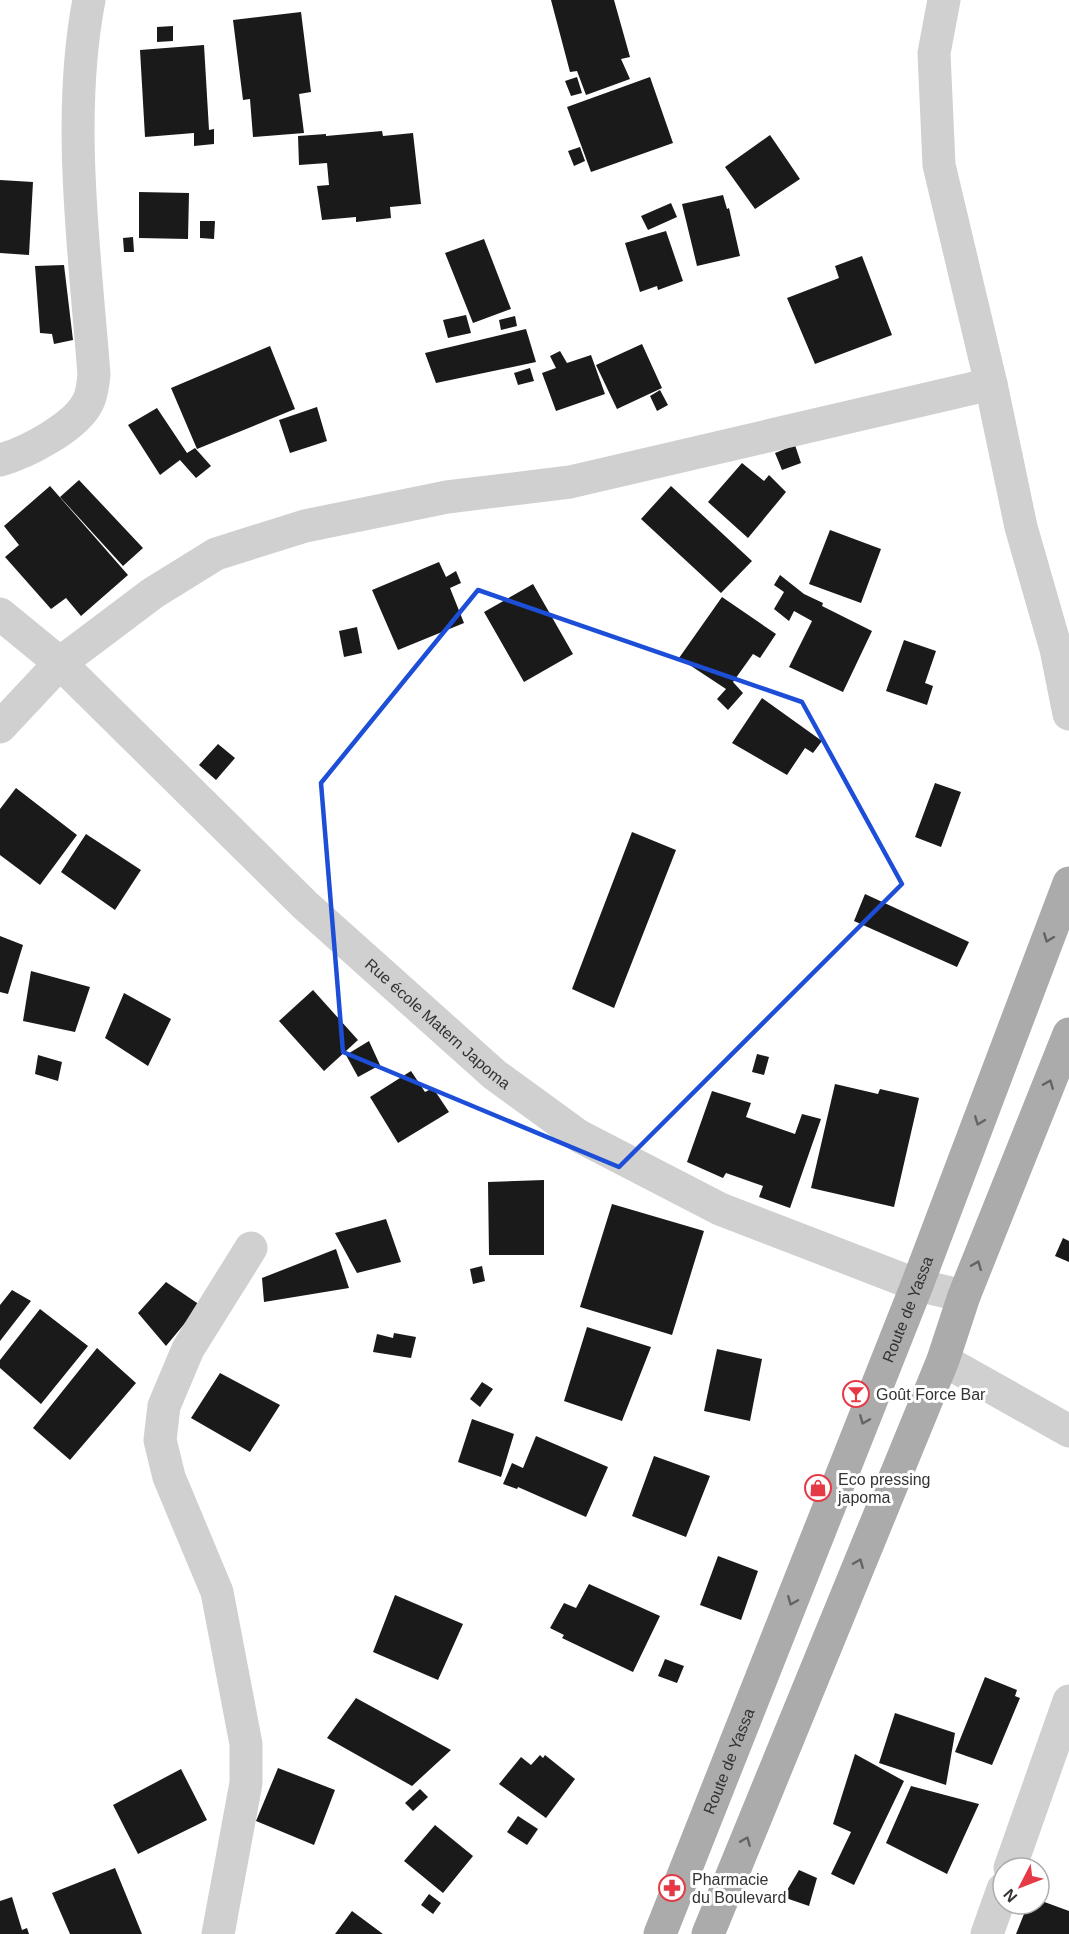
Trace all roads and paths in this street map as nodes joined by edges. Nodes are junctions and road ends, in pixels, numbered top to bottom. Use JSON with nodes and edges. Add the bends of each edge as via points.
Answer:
{"nodes":[{"id":1,"x":89,"y":0,"type":"edge"},
{"id":2,"x":944,"y":0,"type":"edge"},
{"id":3,"x":991,"y":384,"type":"junction"},
{"id":4,"x":0,"y":460,"type":"edge"},
{"id":5,"x":0,"y":614,"type":"edge"},
{"id":6,"x":1063,"y":643,"type":"edge"},
{"id":7,"x":60,"y":663,"type":"junction"},
{"id":8,"x":1069,"y":714,"type":"edge"},
{"id":9,"x":0,"y":727,"type":"edge"},
{"id":10,"x":1069,"y":884,"type":"edge"},
{"id":11,"x":1069,"y":1034,"type":"edge"},
{"id":12,"x":251,"y":1248,"type":"dead end"},
{"id":13,"x":917,"y":1285,"type":"junction"},
{"id":14,"x":964,"y":1296,"type":"junction"},
{"id":15,"x":943,"y":1360,"type":"junction"},
{"id":16,"x":1069,"y":1431,"type":"edge"},
{"id":17,"x":1069,"y":1701,"type":"edge"},
{"id":18,"x":1015,"y":1856,"type":"edge"},
{"id":19,"x":993,"y":1916,"type":"edge"},
{"id":20,"x":218,"y":1934,"type":"edge"},
{"id":21,"x":660,"y":1934,"type":"edge"},
{"id":22,"x":708,"y":1934,"type":"edge"},
{"id":23,"x":987,"y":1934,"type":"edge"}],
"edges":[{"from":1,"to":4,"type":"street","via":[[78,141],[94,375],[88,403],[67,424],[22,454]]},
{"from":2,"to":3,"type":"street","via":[[934,53],[939,165]]},
{"from":3,"to":6,"type":"street","via":[[1021,527]]},
{"from":3,"to":7,"type":"street","via":[[570,482],[447,497],[305,526],[216,554],[153,593]]},
{"from":5,"to":7,"type":"street","name":"Rue école Matern Japoma"},
{"from":6,"to":8,"type":"street"},
{"from":7,"to":9,"type":"street"},
{"from":7,"to":13,"type":"street","name":"Rue école Matern Japoma","via":[[305,905],[495,1076],[579,1136],[720,1209]]},
{"from":10,"to":13,"type":"main road","name":"Route de Yassa","one_way":true},
{"from":14,"to":11,"type":"main road","one_way":true},
{"from":12,"to":20,"type":"street","via":[[188,1349],[164,1406],[160,1440],[169,1477],[217,1592],[246,1744],[246,1783]]},
{"from":13,"to":14,"type":"street","name":"Rue école Matern Japoma"},
{"from":13,"to":21,"type":"main road","name":"Route de Yassa","one_way":true},
{"from":14,"to":15,"type":"main road"},
{"from":15,"to":16,"type":"street"},
{"from":22,"to":15,"type":"main road","one_way":true},
{"from":17,"to":18,"type":"street"},
{"from":19,"to":23,"type":"street"}]}
